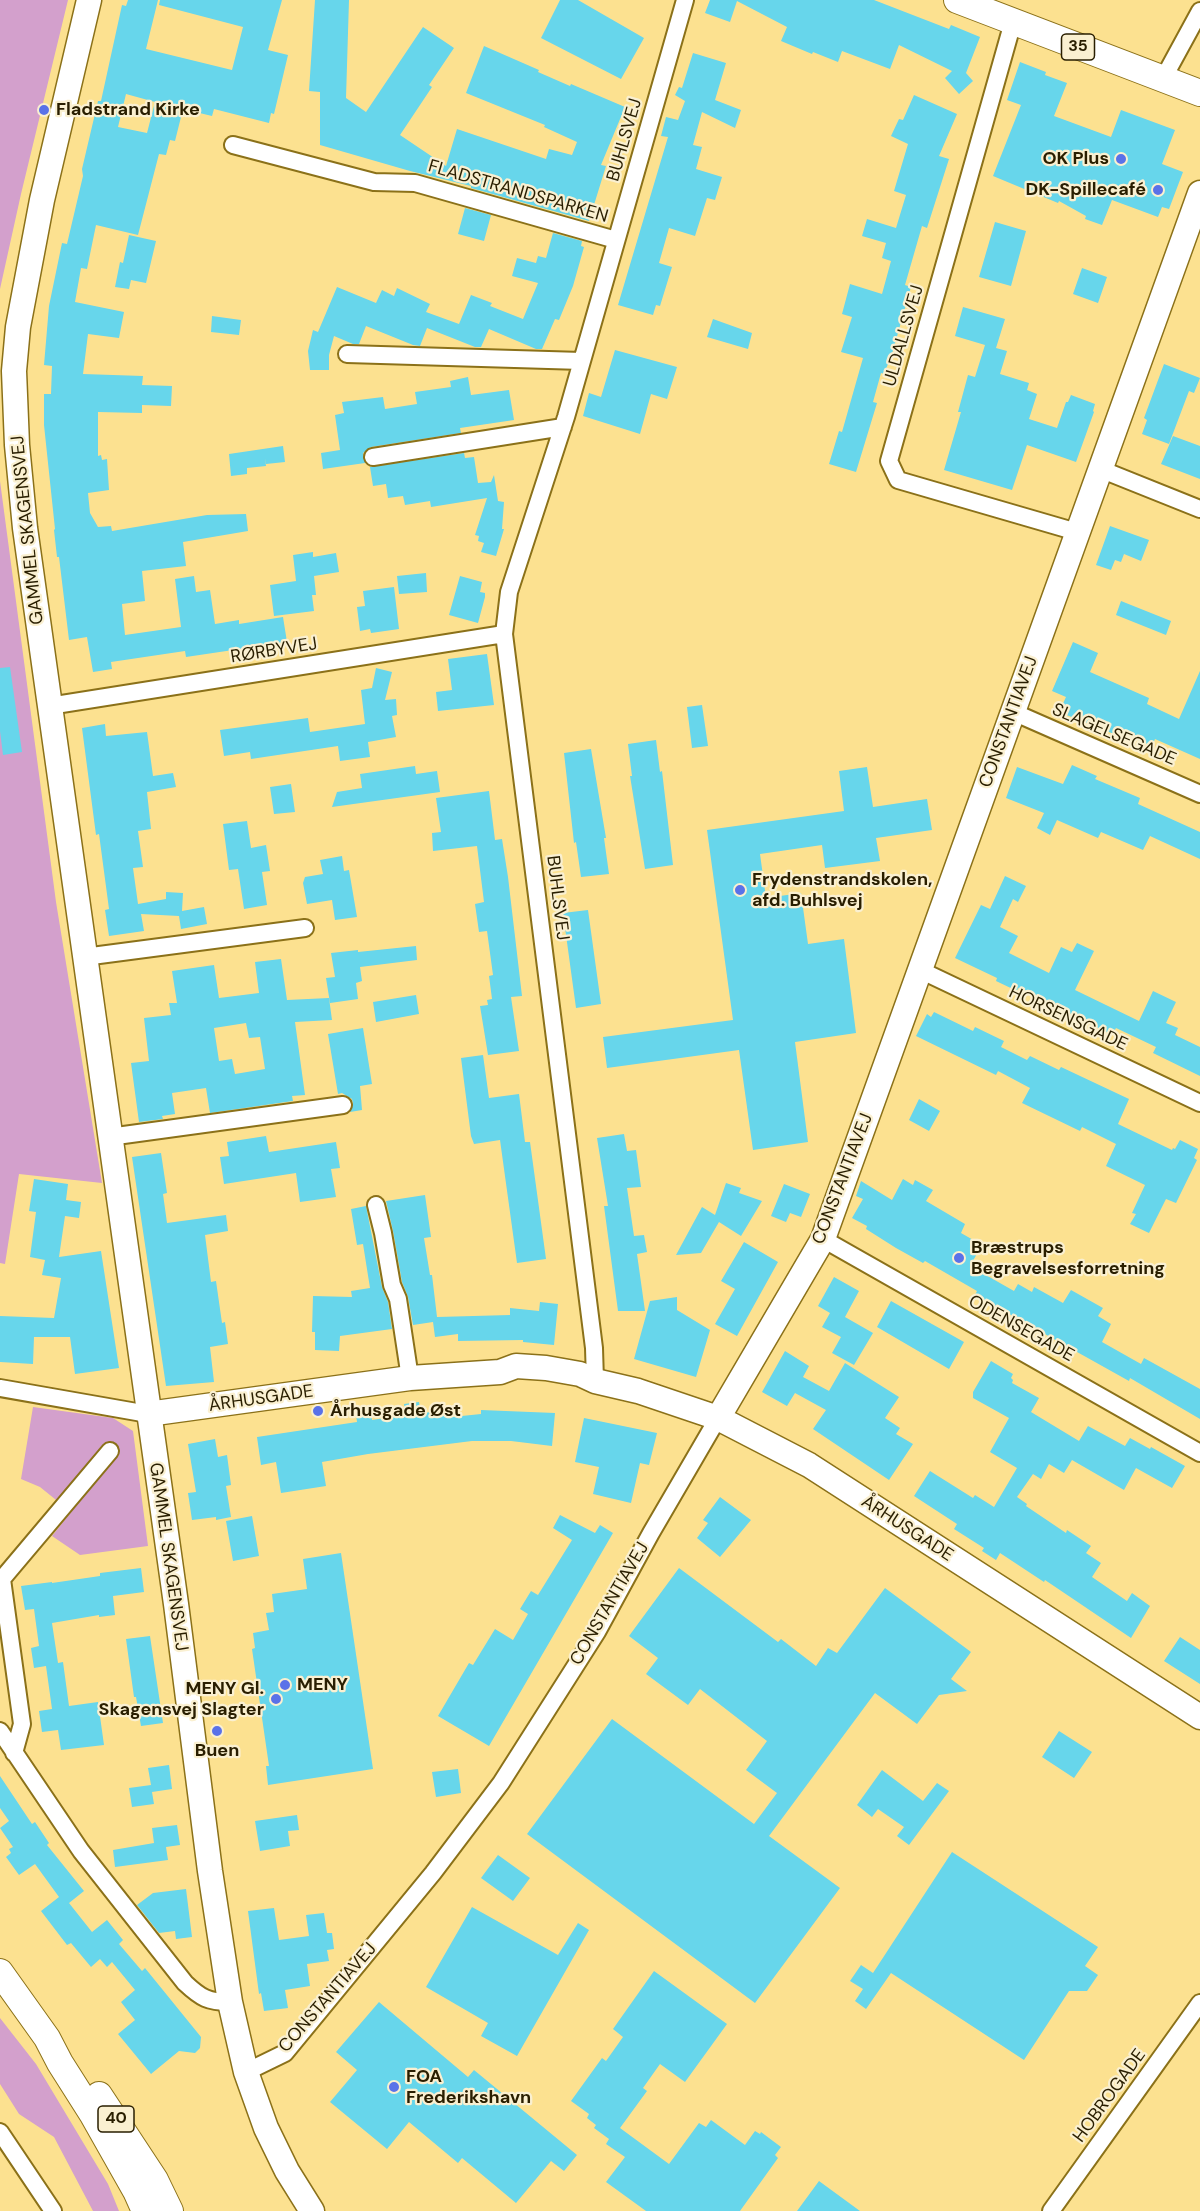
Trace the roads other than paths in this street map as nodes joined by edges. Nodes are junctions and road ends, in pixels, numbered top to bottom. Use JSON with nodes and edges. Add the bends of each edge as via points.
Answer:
{"nodes":[{"id":1,"x":89,"y":0,"type":"edge"},
{"id":2,"x":957,"y":0,"type":"edge"},
{"id":3,"x":679,"y":2,"type":"edge"},
{"id":4,"x":1200,"y":11,"type":"edge"},
{"id":5,"x":1013,"y":22,"type":"junction"},
{"id":6,"x":1163,"y":79,"type":"junction"},
{"id":7,"x":1200,"y":93,"type":"edge"},
{"id":8,"x":233,"y":145,"type":"dead end"},
{"id":9,"x":1200,"y":193,"type":"edge"},
{"id":10,"x":616,"y":240,"type":"junction"},
{"id":11,"x":347,"y":354,"type":"dead end"},
{"id":12,"x":582,"y":361,"type":"junction"},
{"id":13,"x":562,"y":427,"type":"junction"},
{"id":14,"x":373,"y":457,"type":"dead end"},
{"id":15,"x":1100,"y":469,"type":"junction"},
{"id":16,"x":1200,"y":509,"type":"edge"},
{"id":17,"x":1077,"y":532,"type":"junction"},
{"id":18,"x":504,"y":634,"type":"junction"},
{"id":19,"x":50,"y":706,"type":"junction"},
{"id":20,"x":1013,"y":712,"type":"junction"},
{"id":21,"x":1200,"y":794,"type":"edge"},
{"id":22,"x":305,"y":928,"type":"dead end"},
{"id":23,"x":84,"y":957,"type":"junction"},
{"id":24,"x":920,"y":970,"type":"junction"},
{"id":25,"x":1200,"y":1103,"type":"edge"},
{"id":26,"x":342,"y":1105,"type":"dead end"},
{"id":27,"x":109,"y":1137,"type":"junction"},
{"id":28,"x":376,"y":1205,"type":"dead end"},
{"id":29,"x":823,"y":1239,"type":"junction"},
{"id":30,"x":410,"y":1378,"type":"junction"},
{"id":31,"x":596,"y":1381,"type":"junction"},
{"id":32,"x":0,"y":1388,"type":"edge"},
{"id":33,"x":148,"y":1414,"type":"junction"},
{"id":34,"x":718,"y":1418,"type":"junction"},
{"id":35,"x":110,"y":1451,"type":"dead end"},
{"id":36,"x":1200,"y":1453,"type":"edge"},
{"id":37,"x":1,"y":1579,"type":"edge"},
{"id":38,"x":1200,"y":1717,"type":"edge"},
{"id":39,"x":0,"y":1731,"type":"edge"},
{"id":40,"x":14,"y":1753,"type":"junction"},
{"id":41,"x":0,"y":1972,"type":"edge"},
{"id":42,"x":230,"y":2002,"type":"junction"},
{"id":43,"x":1200,"y":2003,"type":"edge"},
{"id":44,"x":47,"y":2038,"type":"junction"},
{"id":45,"x":246,"y":2072,"type":"junction"},
{"id":46,"x":0,"y":2132,"type":"edge"},
{"id":47,"x":53,"y":2211,"type":"edge"},
{"id":48,"x":145,"y":2211,"type":"edge"},
{"id":49,"x":170,"y":2211,"type":"edge"},
{"id":50,"x":312,"y":2211,"type":"edge"},
{"id":51,"x":1051,"y":2211,"type":"edge"}],
"edges":[{"from":1,"to":19,"type":"street","name":"GAMMEL SKAGENSVEJ","via":[[42,200],[18,327],[14,371],[25,528]]},
{"from":2,"to":5,"type":"main road","number":"35"},
{"from":3,"to":10,"type":"street","name":"BUHLSVEJ"},
{"from":4,"to":6,"type":"street"},
{"from":5,"to":6,"type":"main road","number":"35"},
{"from":5,"to":17,"type":"street","name":"ULDALLSVEJ","via":[[889,461],[898,480]]},
{"from":6,"to":7,"type":"main road","number":"35"},
{"from":8,"to":10,"type":"street","name":"FLADSTRANDSPARKEN","via":[[374,182],[415,183]]},
{"from":9,"to":15,"type":"street","name":"CONSTANTIAVEJ"},
{"from":10,"to":12,"type":"street","name":"BUHLSVEJ"},
{"from":11,"to":12,"type":"street"},
{"from":12,"to":13,"type":"street","name":"BUHLSVEJ"},
{"from":13,"to":14,"type":"street"},
{"from":13,"to":18,"type":"street","name":"BUHLSVEJ","via":[[509,592]]},
{"from":15,"to":16,"type":"street"},
{"from":15,"to":17,"type":"street","name":"CONSTANTIAVEJ"},
{"from":17,"to":20,"type":"street","name":"CONSTANTIAVEJ"},
{"from":18,"to":19,"type":"street","name":"RØRBYVEJ"},
{"from":18,"to":31,"type":"street","name":"BUHLSVEJ"},
{"from":19,"to":23,"type":"street","name":"GAMMEL SKAGENSVEJ"},
{"from":20,"to":21,"type":"street","name":"SLAGELSEGADE"},
{"from":20,"to":24,"type":"street","name":"CONSTANTIAVEJ"},
{"from":22,"to":23,"type":"street"},
{"from":23,"to":27,"type":"street","name":"GAMMEL SKAGENSVEJ"},
{"from":24,"to":25,"type":"street","name":"HORSENSGADE"},
{"from":24,"to":29,"type":"street","name":"CONSTANTIAVEJ"},
{"from":26,"to":27,"type":"street"},
{"from":27,"to":33,"type":"street","name":"GAMMEL SKAGENSVEJ"},
{"from":28,"to":30,"type":"street","via":[[398,1299]]},
{"from":29,"to":34,"type":"street","name":"CONSTANTIAVEJ"},
{"from":29,"to":36,"type":"street","name":"ODENSEGADE"},
{"from":30,"to":31,"type":"street","name":"ÅRHUSGADE","via":[[500,1372],[546,1383],[577,1385]]},
{"from":30,"to":33,"type":"street","name":"ÅRHUSGADE"},
{"from":31,"to":34,"type":"street","name":"ÅRHUSGADE"},
{"from":32,"to":33,"type":"street"},
{"from":33,"to":42,"type":"street","name":"GAMMEL SKAGENSVEJ"},
{"from":34,"to":38,"type":"street","name":"ÅRHUSGADE","via":[[809,1465]]},
{"from":34,"to":45,"type":"street","name":"CONSTANTIAVEJ","via":[[597,1632],[501,1783],[433,1873],[285,2053]]},
{"from":35,"to":37,"type":"street"},
{"from":37,"to":40,"type":"street","via":[[22,1724]]},
{"from":39,"to":40,"type":"street"},
{"from":40,"to":42,"type":"street","via":[[81,1851],[185,1983],[199,1996]]},
{"from":41,"to":44,"type":"main road","number":"40"},
{"from":42,"to":45,"type":"street","name":"GAMMEL SKAGENSVEJ"},
{"from":43,"to":51,"type":"street","name":"HOBROGADE"},
{"from":44,"to":48,"type":"main road","number":"40"},
{"from":44,"to":49,"type":"main road","number":"40","via":[[69,2054],[108,2107]]},
{"from":45,"to":50,"type":"street","name":"GAMMEL SKAGENSVEJ","via":[[276,2149]]},
{"from":46,"to":47,"type":"street"}]}
